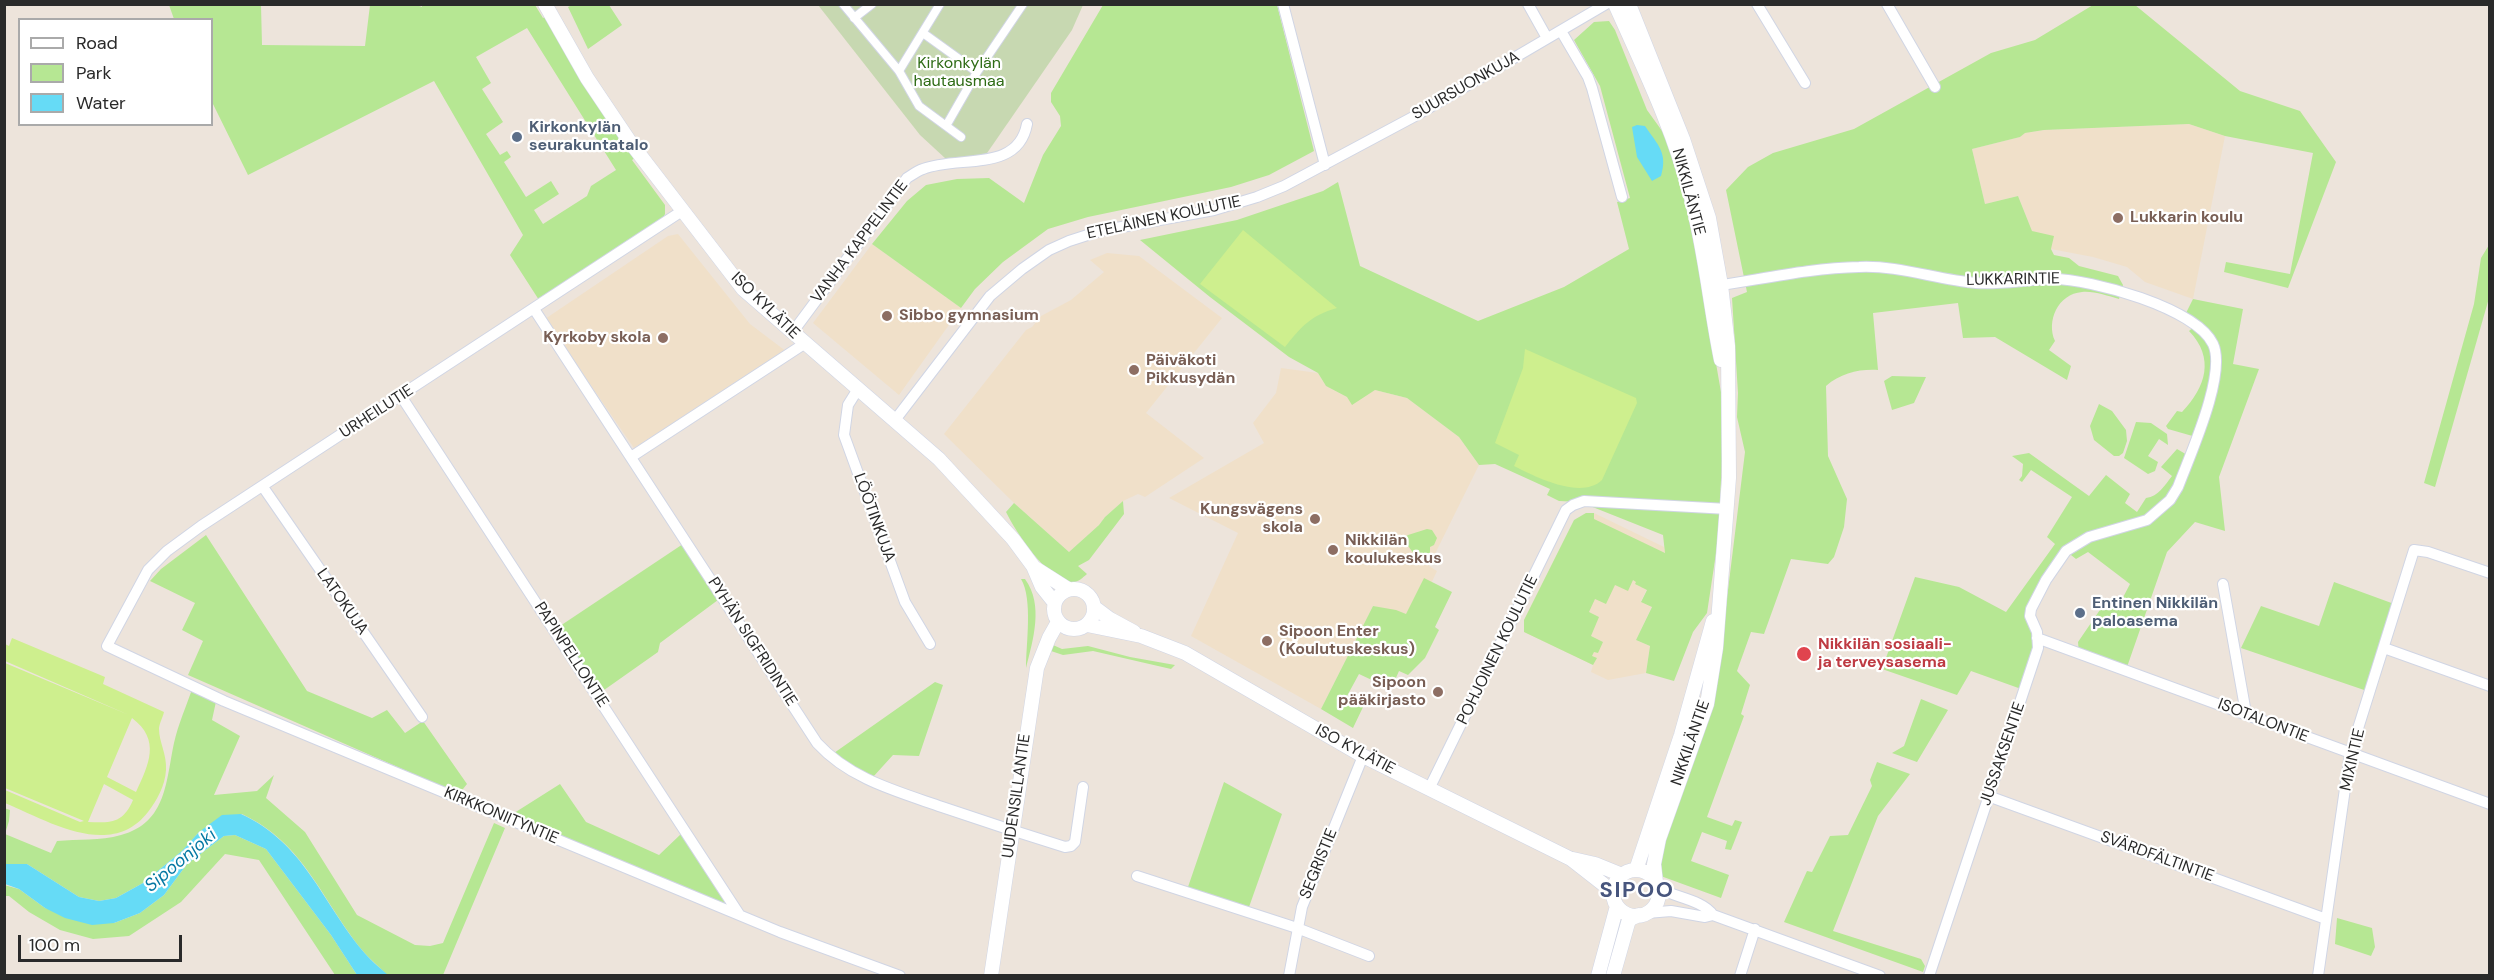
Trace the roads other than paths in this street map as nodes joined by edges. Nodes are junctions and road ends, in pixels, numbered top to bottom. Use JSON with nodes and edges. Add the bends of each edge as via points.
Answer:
{"nodes":[{"id":1,"x":545,"y":4,"type":"edge"},
{"id":2,"x":843,"y":4,"type":"edge"},
{"id":3,"x":872,"y":4,"type":"edge"},
{"id":4,"x":939,"y":4,"type":"edge"},
{"id":5,"x":1023,"y":4,"type":"edge"},
{"id":6,"x":1283,"y":4,"type":"edge"},
{"id":7,"x":1528,"y":4,"type":"edge"},
{"id":8,"x":1606,"y":4,"type":"edge"},
{"id":9,"x":1615,"y":4,"type":"edge"},
{"id":10,"x":1629,"y":4,"type":"edge"},
{"id":11,"x":1757,"y":4,"type":"edge"},
{"id":12,"x":1887,"y":4,"type":"edge"},
{"id":13,"x":854,"y":18,"type":"junction"},
{"id":14,"x":1561,"y":31,"type":"junction"},
{"id":15,"x":923,"y":33,"type":"junction"},
{"id":16,"x":1547,"y":38,"type":"junction"},
{"id":17,"x":899,"y":71,"type":"junction"},
{"id":18,"x":977,"y":72,"type":"junction"},
{"id":19,"x":1805,"y":83,"type":"dead end"},
{"id":20,"x":1935,"y":87,"type":"dead end"},
{"id":21,"x":1027,"y":124,"type":"dead end"},
{"id":22,"x":946,"y":126,"type":"junction"},
{"id":23,"x":961,"y":137,"type":"dead end"},
{"id":24,"x":1324,"y":165,"type":"junction"},
{"id":25,"x":1622,"y":198,"type":"dead end"},
{"id":26,"x":682,"y":211,"type":"junction"},
{"id":27,"x":1715,"y":286,"type":"junction"},
{"id":28,"x":534,"y":309,"type":"junction"},
{"id":29,"x":792,"y":333,"type":"junction"},
{"id":30,"x":799,"y":347,"type":"junction"},
{"id":31,"x":858,"y":389,"type":"junction"},
{"id":32,"x":401,"y":396,"type":"junction"},
{"id":33,"x":895,"y":420,"type":"junction"},
{"id":34,"x":631,"y":457,"type":"junction"},
{"id":35,"x":263,"y":487,"type":"junction"},
{"id":36,"x":1728,"y":509,"type":"junction"},
{"id":37,"x":2078,"y":543,"type":"joint"},
{"id":38,"x":1033,"y":567,"type":"junction"},
{"id":39,"x":2490,"y":573,"type":"edge"},
{"id":40,"x":2223,"y":584,"type":"dead end"},
{"id":41,"x":1068,"y":589,"type":"junction"},
{"id":42,"x":1054,"y":602,"type":"junction"},
{"id":43,"x":1719,"y":602,"type":"junction"},
{"id":44,"x":1094,"y":607,"type":"junction"},
{"id":45,"x":1058,"y":622,"type":"junction"},
{"id":46,"x":1087,"y":625,"type":"junction"},
{"id":47,"x":1141,"y":636,"type":"junction"},
{"id":48,"x":2037,"y":638,"type":"junction"},
{"id":49,"x":930,"y":644,"type":"dead end"},
{"id":50,"x":107,"y":646,"type":"joint"},
{"id":51,"x":2384,"y":648,"type":"junction"},
{"id":52,"x":2490,"y":686,"type":"edge"},
{"id":53,"x":2246,"y":714,"type":"junction"},
{"id":54,"x":422,"y":717,"type":"dead end"},
{"id":55,"x":2350,"y":754,"type":"junction"},
{"id":56,"x":1363,"y":756,"type":"junction"},
{"id":57,"x":1083,"y":787,"type":"dead end"},
{"id":58,"x":1429,"y":789,"type":"junction"},
{"id":59,"x":1988,"y":796,"type":"junction"},
{"id":60,"x":2490,"y":804,"type":"edge"},
{"id":61,"x":1012,"y":831,"type":"junction"},
{"id":62,"x":1571,"y":860,"type":"junction"},
{"id":63,"x":1636,"y":870,"type":"junction"},
{"id":64,"x":1622,"y":875,"type":"junction"},
{"id":65,"x":1137,"y":876,"type":"dead end"},
{"id":66,"x":1657,"y":885,"type":"junction"},
{"id":67,"x":1616,"y":900,"type":"junction"},
{"id":68,"x":739,"y":914,"type":"junction"},
{"id":69,"x":1643,"y":914,"type":"junction"},
{"id":70,"x":1713,"y":915,"type":"junction"},
{"id":71,"x":2326,"y":919,"type":"junction"},
{"id":72,"x":1297,"y":928,"type":"junction"},
{"id":73,"x":1755,"y":930,"type":"junction"},
{"id":74,"x":1369,"y":956,"type":"dead end"},
{"id":75,"x":900,"y":975,"type":"edge"},
{"id":76,"x":991,"y":975,"type":"edge"},
{"id":77,"x":1289,"y":975,"type":"edge"},
{"id":78,"x":1598,"y":975,"type":"edge"},
{"id":79,"x":1613,"y":975,"type":"edge"},
{"id":80,"x":1740,"y":975,"type":"edge"},
{"id":81,"x":1880,"y":975,"type":"edge"},
{"id":82,"x":1929,"y":975,"type":"edge"},
{"id":83,"x":2318,"y":975,"type":"edge"}],
"edges":[{"from":1,"to":26,"type":"street","name":"ISO KYLÄTIE","via":[[587,78]]},
{"from":2,"to":13,"type":"street"},
{"from":3,"to":13,"type":"street"},
{"from":4,"to":15,"type":"street"},
{"from":5,"to":18,"type":"street"},
{"from":6,"to":24,"type":"street"},
{"from":7,"to":16,"type":"street"},
{"from":8,"to":14,"type":"street","name":"SUURSUONKUJA"},
{"from":9,"to":27,"type":"street","name":"NIKKILÄNTIE","via":[[1678,151]]},
{"from":10,"to":27,"type":"street","name":"NIKKILÄNTIE","via":[[1698,178],[1709,219]]},
{"from":11,"to":19,"type":"street"},
{"from":12,"to":20,"type":"street"},
{"from":13,"to":17,"type":"street"},
{"from":14,"to":16,"type":"street","name":"SUURSUONKUJA"},
{"from":14,"to":25,"type":"street","via":[[1592,88]]},
{"from":15,"to":17,"type":"street"},
{"from":15,"to":18,"type":"street"},
{"from":16,"to":24,"type":"street","name":"SUURSUONKUJA"},
{"from":17,"to":22,"type":"street","via":[[919,106]]},
{"from":18,"to":22,"type":"street"},
{"from":21,"to":29,"type":"street","name":"VANHA KAPPELINTIE","via":[[1025,137],[1009,153],[935,166],[907,178]]},
{"from":22,"to":23,"type":"street"},
{"from":24,"to":33,"type":"street","name":"ETELÄINEN KOULUTIE","via":[[1257,197],[1214,210],[1084,235],[1049,250],[990,296]]},
{"from":26,"to":28,"type":"street","name":"URHEILUTIE"},
{"from":26,"to":29,"type":"street","name":"ISO KYLÄTIE","via":[[743,289]]},
{"from":27,"to":36,"type":"street","name":"NIKKILÄNTIE","via":[[1727,390]]},
{"from":27,"to":37,"type":"street","name":"LUKKARINTIE","via":[[1866,266],[1979,284],[2062,279],[2122,291],[2192,322],[2213,345],[2217,375],[2178,487],[2164,507],[2147,520]]},
{"from":28,"to":32,"type":"street","name":"URHEILUTIE"},
{"from":28,"to":34,"type":"street","name":"PYHÄN SIGFRIDINTIE"},
{"from":29,"to":30,"type":"street","name":"ISO KYLÄTIE"},
{"from":30,"to":31,"type":"street","name":"ISO KYLÄTIE"},
{"from":30,"to":34,"type":"street"},
{"from":31,"to":33,"type":"street","name":"ISO KYLÄTIE"},
{"from":31,"to":49,"type":"street","name":"LÖÖTINKUJA","via":[[848,405],[844,435],[905,602]]},
{"from":32,"to":35,"type":"street","name":"URHEILUTIE"},
{"from":32,"to":68,"type":"street","name":"PAPINPELLONTIE"},
{"from":33,"to":38,"type":"street","name":"ISO KYLÄTIE","via":[[994,516]]},
{"from":34,"to":61,"type":"street","name":"PYHÄN SIGFRIDINTIE","via":[[829,756],[851,772],[885,787]]},
{"from":35,"to":50,"type":"street","name":"URHEILUTIE","via":[[201,526],[155,562]]},
{"from":35,"to":54,"type":"street","name":"LATOKUJA"},
{"from":36,"to":43,"type":"street","name":"NIKKILÄNTIE"},
{"from":36,"to":58,"type":"street","name":"POHJOINEN KOULUTIE","via":[[1584,501],[1566,510]]},
{"from":37,"to":48,"type":"street","name":"JUSSAKSENTIE","via":[[2061,557],[2031,609]]},
{"from":38,"to":41,"type":"street","name":"ISO KYLÄTIE"},
{"from":38,"to":42,"type":"street","name":"ISO KYLÄTIE"},
{"from":39,"to":51,"type":"street","name":"MIXINTIE","via":[[2414,550]]},
{"from":40,"to":53,"type":"street"},
{"from":41,"to":42,"type":"street"},
{"from":41,"to":44,"type":"street","via":[[1086,592]]},
{"from":42,"to":45,"type":"street"},
{"from":43,"to":63,"type":"street","name":"NIKKILÄNTIE","via":[[1681,735]]},
{"from":43,"to":66,"type":"street","name":"NIKKILÄNTIE","via":[[1707,704],[1659,839],[1654,864]]},
{"from":44,"to":46,"type":"street"},
{"from":44,"to":47,"type":"street","name":"ISO KYLÄTIE"},
{"from":45,"to":46,"type":"street","via":[[1074,630]]},
{"from":45,"to":61,"type":"street","name":"UUDENSILLANTIE","via":[[1037,668]]},
{"from":46,"to":47,"type":"street","name":"ISO KYLÄTIE"},
{"from":47,"to":56,"type":"street","name":"ISO KYLÄTIE","via":[[1185,653]]},
{"from":48,"to":53,"type":"street","name":"ISOTALONTIE"},
{"from":48,"to":59,"type":"street","name":"JUSSAKSENTIE","via":[[2034,658]]},
{"from":50,"to":68,"type":"street","name":"KIRKKONIITYNTIE","via":[[224,701]]},
{"from":51,"to":52,"type":"street"},
{"from":51,"to":55,"type":"street","name":"MIXINTIE"},
{"from":53,"to":55,"type":"street","name":"ISOTALONTIE"},
{"from":55,"to":60,"type":"street","name":"ISOTALONTIE"},
{"from":55,"to":71,"type":"street","name":"MIXINTIE"},
{"from":56,"to":58,"type":"street","name":"ISO KYLÄTIE"},
{"from":56,"to":72,"type":"street","name":"SEGRISTIE"},
{"from":57,"to":61,"type":"street","name":"PYHÄN SIGFRIDINTIE","via":[[1075,842],[1071,846]]},
{"from":58,"to":62,"type":"street","name":"ISO KYLÄTIE"},
{"from":59,"to":71,"type":"street","name":"SVÄRDFÄLTINTIE"},
{"from":59,"to":82,"type":"street","name":"JUSSAKSENTIE"},
{"from":61,"to":76,"type":"street","name":"UUDENSILLANTIE"},
{"from":62,"to":64,"type":"street","name":"ISO KYLÄTIE"},
{"from":62,"to":67,"type":"street","name":"ISO KYLÄTIE","via":[[1603,884]]},
{"from":63,"to":64,"type":"street"},
{"from":63,"to":66,"type":"street","via":[[1649,874]]},
{"from":64,"to":67,"type":"street","via":[[1616,882]]},
{"from":65,"to":72,"type":"street"},
{"from":66,"to":69,"type":"street","via":[[1657,901]]},
{"from":66,"to":70,"type":"street","via":[[1708,908]]},
{"from":67,"to":69,"type":"street","via":[[1628,914]]},
{"from":67,"to":78,"type":"street"},
{"from":68,"to":75,"type":"street","name":"KIRKKONIITYNTIE"},
{"from":69,"to":70,"type":"street","via":[[1671,911]]},
{"from":69,"to":79,"type":"street","via":[[1628,923]]},
{"from":70,"to":73,"type":"street"},
{"from":71,"to":83,"type":"street","name":"MIXINTIE"},
{"from":72,"to":74,"type":"street"},
{"from":72,"to":77,"type":"street","name":"SEGRISTIE"},
{"from":73,"to":80,"type":"street"},
{"from":73,"to":81,"type":"street"}]}
